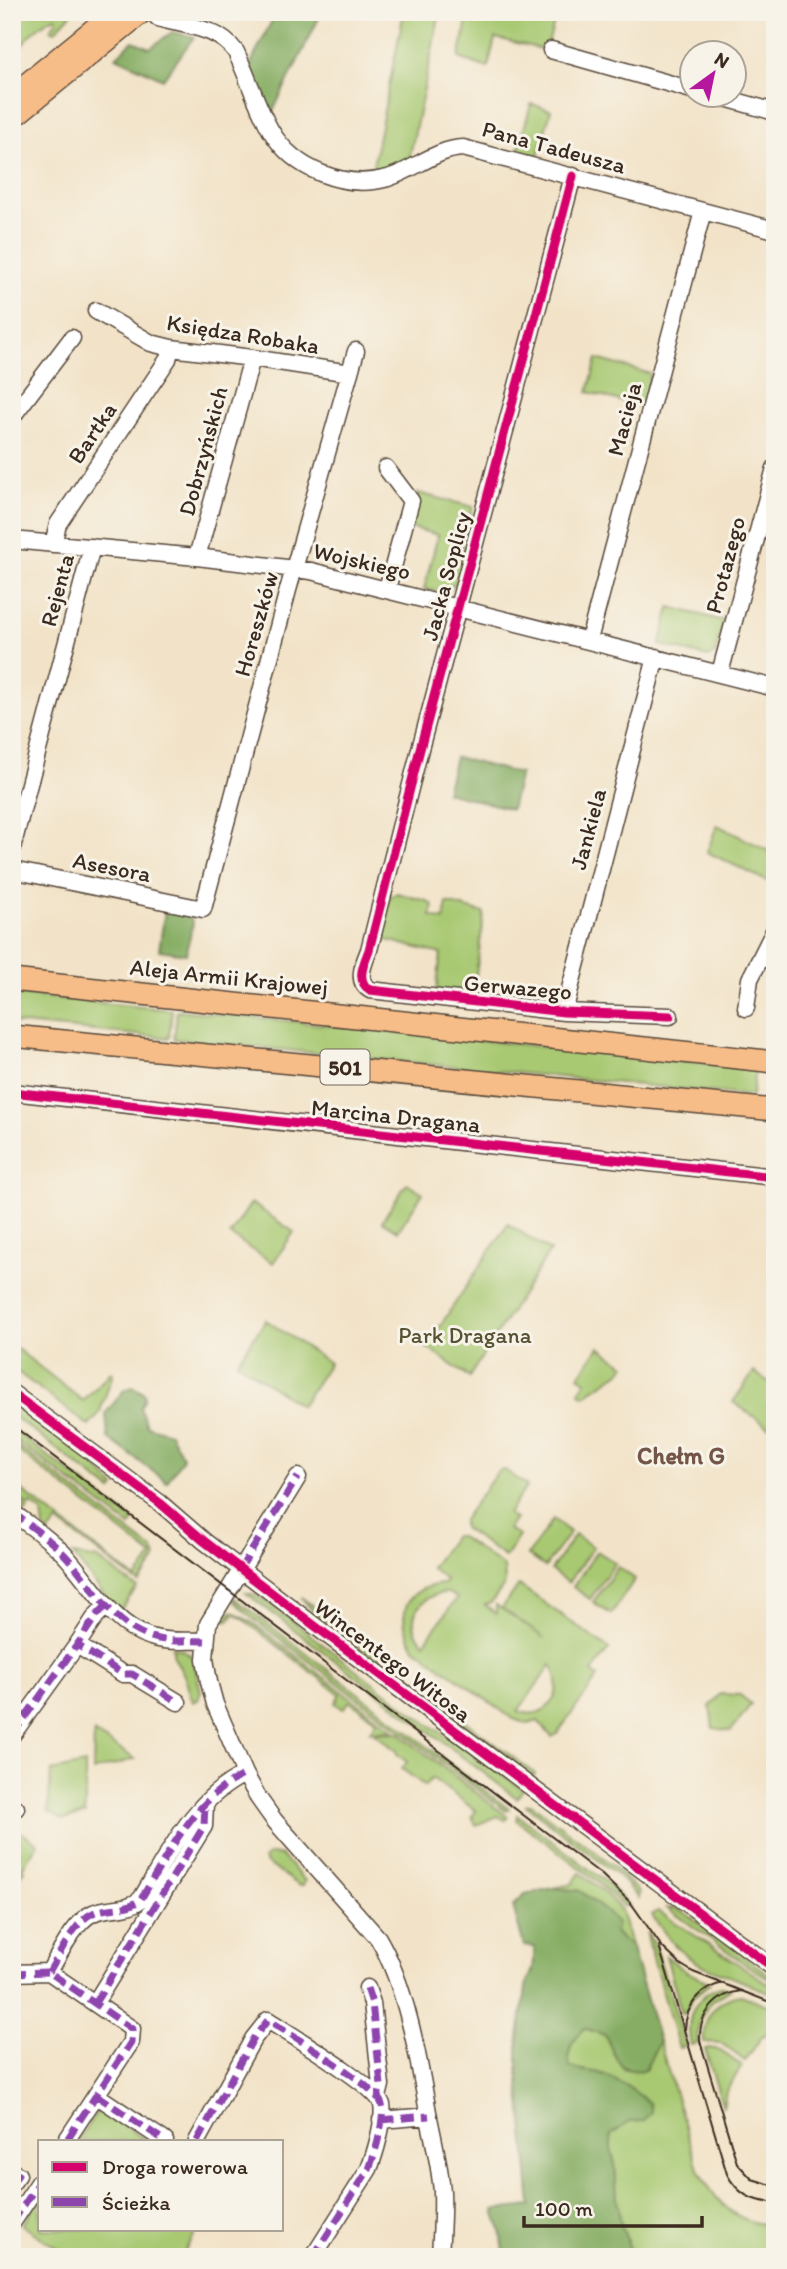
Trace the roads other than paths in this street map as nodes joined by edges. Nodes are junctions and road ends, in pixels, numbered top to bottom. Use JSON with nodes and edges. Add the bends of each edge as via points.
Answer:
{"nodes":[{"id":1,"x":115,"y":12,"type":"edge"},
{"id":2,"x":142,"y":12,"type":"edge"},
{"id":3,"x":153,"y":12,"type":"edge"},
{"id":4,"x":551,"y":50,"type":"dead end"},
{"id":5,"x":678,"y":86,"type":"edge"},
{"id":6,"x":12,"y":96,"type":"edge"},
{"id":7,"x":748,"y":105,"type":"edge"},
{"id":8,"x":775,"y":112,"type":"edge"},
{"id":9,"x":12,"y":118,"type":"edge"},
{"id":10,"x":573,"y":176,"type":"junction"},
{"id":11,"x":703,"y":211,"type":"junction"},
{"id":12,"x":775,"y":230,"type":"edge"},
{"id":13,"x":96,"y":311,"type":"dead end"},
{"id":14,"x":72,"y":338,"type":"dead end"},
{"id":15,"x":171,"y":348,"type":"junction"},
{"id":16,"x":356,"y":351,"type":"dead end"},
{"id":17,"x":252,"y":358,"type":"junction"},
{"id":18,"x":350,"y":373,"type":"junction"},
{"id":19,"x":12,"y":417,"type":"edge"},
{"id":20,"x":386,"y":468,"type":"dead end"},
{"id":21,"x":775,"y":468,"type":"edge"},
{"id":22,"x":12,"y":540,"type":"edge"},
{"id":23,"x":53,"y":544,"type":"junction"},
{"id":24,"x":92,"y":547,"type":"junction"},
{"id":25,"x":197,"y":557,"type":"junction"},
{"id":26,"x":296,"y":569,"type":"junction"},
{"id":27,"x":387,"y":589,"type":"junction"},
{"id":28,"x":457,"y":607,"type":"junction"},
{"id":29,"x":589,"y":640,"type":"junction"},
{"id":30,"x":656,"y":657,"type":"junction"},
{"id":31,"x":720,"y":674,"type":"junction"},
{"id":32,"x":775,"y":688,"type":"edge"},
{"id":33,"x":12,"y":848,"type":"edge"},
{"id":34,"x":12,"y":870,"type":"edge"},
{"id":35,"x":203,"y":909,"type":"joint"},
{"id":36,"x":775,"y":929,"type":"edge"},
{"id":37,"x":12,"y":980,"type":"edge"},
{"id":38,"x":364,"y":987,"type":"joint"},
{"id":39,"x":746,"y":1007,"type":"dead end"},
{"id":40,"x":564,"y":1012,"type":"junction"},
{"id":41,"x":670,"y":1016,"type":"dead end"},
{"id":42,"x":12,"y":1035,"type":"edge"},
{"id":43,"x":775,"y":1062,"type":"edge"},
{"id":44,"x":12,"y":1092,"type":"edge"},
{"id":45,"x":775,"y":1110,"type":"edge"},
{"id":46,"x":775,"y":1177,"type":"edge"},
{"id":47,"x":12,"y":1393,"type":"edge"},
{"id":48,"x":298,"y":1477,"type":"dead end"},
{"id":49,"x":12,"y":1512,"type":"edge"},
{"id":50,"x":240,"y":1569,"type":"junction"},
{"id":51,"x":106,"y":1606,"type":"junction"},
{"id":52,"x":205,"y":1641,"type":"junction"},
{"id":53,"x":77,"y":1645,"type":"junction"},
{"id":54,"x":178,"y":1702,"type":"dead end"},
{"id":55,"x":12,"y":1735,"type":"edge"},
{"id":56,"x":245,"y":1774,"type":"junction"},
{"id":57,"x":205,"y":1804,"type":"junction"},
{"id":58,"x":755,"y":1952,"type":"junction"},
{"id":59,"x":775,"y":1958,"type":"edge"},
{"id":60,"x":775,"y":1969,"type":"edge"},
{"id":61,"x":49,"y":1972,"type":"junction"},
{"id":62,"x":12,"y":1973,"type":"edge"},
{"id":63,"x":367,"y":1988,"type":"dead end"},
{"id":64,"x":95,"y":2003,"type":"junction"},
{"id":65,"x":96,"y":2095,"type":"junction"},
{"id":66,"x":378,"y":2096,"type":"junction"},
{"id":67,"x":429,"y":2116,"type":"junction"},
{"id":68,"x":381,"y":2120,"type":"junction"},
{"id":69,"x":67,"y":2140,"type":"edge"},
{"id":70,"x":164,"y":2140,"type":"edge"},
{"id":71,"x":198,"y":2140,"type":"edge"},
{"id":72,"x":12,"y":2172,"type":"edge"},
{"id":73,"x":12,"y":2183,"type":"edge"},
{"id":74,"x":38,"y":2184,"type":"edge"},
{"id":75,"x":12,"y":2223,"type":"edge"},
{"id":76,"x":313,"y":2257,"type":"edge"},
{"id":77,"x":440,"y":2257,"type":"edge"}],
"edges":[{"from":1,"to":6,"type":"main road"},
{"from":2,"to":9,"type":"main road"},
{"from":3,"to":10,"type":"street","name":"Pana Tadeusza","via":[[158,18],[219,34],[231,44],[275,137],[300,162],[323,174],[350,181],[375,180],[447,150],[463,148]]},
{"from":4,"to":5,"type":"street"},
{"from":7,"to":8,"type":"street"},
{"from":10,"to":11,"type":"street","name":"Pana Tadeusza"},
{"from":10,"to":28,"type":"street","name":"Jacka Soplicy"},
{"from":11,"to":12,"type":"street","name":"Pana Tadeusza"},
{"from":11,"to":29,"type":"street","name":"Macieja"},
{"from":13,"to":15,"type":"street","name":"Księdza Robaka","via":[[151,343]]},
{"from":14,"to":19,"type":"street"},
{"from":15,"to":17,"type":"street","name":"Księdza Robaka"},
{"from":15,"to":23,"type":"street","name":"Bartka","via":[[58,524]]},
{"from":16,"to":18,"type":"street","name":"Horeszków"},
{"from":17,"to":18,"type":"street","name":"Księdza Robaka"},
{"from":17,"to":25,"type":"street","name":"Dobrzyńskich"},
{"from":18,"to":26,"type":"street","name":"Horeszków"},
{"from":20,"to":27,"type":"street","via":[[411,501]]},
{"from":21,"to":31,"type":"street","name":"Protazego"},
{"from":22,"to":23,"type":"street","name":"Wojskiego"},
{"from":23,"to":24,"type":"street","name":"Wojskiego"},
{"from":24,"to":25,"type":"street","name":"Wojskiego"},
{"from":24,"to":33,"type":"street","name":"Rejenta"},
{"from":25,"to":26,"type":"street","name":"Wojskiego"},
{"from":26,"to":27,"type":"street","name":"Wojskiego"},
{"from":26,"to":35,"type":"street","name":"Horeszków"},
{"from":27,"to":28,"type":"street","name":"Wojskiego"},
{"from":28,"to":29,"type":"street","name":"Wojskiego"},
{"from":28,"to":38,"type":"street","name":"Jacka Soplicy","via":[[362,968]]},
{"from":29,"to":30,"type":"street","name":"Wojskiego"},
{"from":30,"to":31,"type":"street","name":"Wojskiego"},
{"from":30,"to":40,"type":"street","name":"Jankiela"},
{"from":31,"to":32,"type":"street","name":"Wojskiego"},
{"from":34,"to":35,"type":"street","name":"Asesora"},
{"from":36,"to":39,"type":"street","via":[[750,979]]},
{"from":37,"to":43,"type":"main road","name":"Aleja Armii Krajowej","number":"501"},
{"from":38,"to":40,"type":"street","name":"Gerwazego"},
{"from":40,"to":41,"type":"street","name":"Gerwazego"},
{"from":42,"to":45,"type":"main road","number":"501"},
{"from":44,"to":46,"type":"street","name":"Marcina Dragana"},
{"from":47,"to":50,"type":"street","name":"Wincentego Witosa"},
{"from":48,"to":50,"type":"street"},
{"from":49,"to":51,"type":"street","via":[[61,1551]]},
{"from":50,"to":52,"type":"street","via":[[208,1624]]},
{"from":50,"to":58,"type":"street","name":"Wincentego Witosa"},
{"from":51,"to":52,"type":"street","via":[[127,1625],[152,1637]]},
{"from":51,"to":53,"type":"street"},
{"from":52,"to":56,"type":"street","via":[[212,1693]]},
{"from":53,"to":54,"type":"street"},
{"from":53,"to":55,"type":"street"},
{"from":56,"to":57,"type":"street"},
{"from":56,"to":67,"type":"street","via":[[274,1821],[378,1938],[391,1959]]},
{"from":57,"to":61,"type":"street","via":[[190,1818],[141,1899],[128,1907],[108,1908],[86,1917]]},
{"from":57,"to":64,"type":"street","via":[[204,1826]]},
{"from":58,"to":59,"type":"street","name":"Wincentego Witosa"},
{"from":58,"to":60,"type":"street","name":"Wincentego Witosa"},
{"from":61,"to":62,"type":"street"},
{"from":61,"to":64,"type":"street"},
{"from":63,"to":66,"type":"street","via":[[381,2085]]},
{"from":64,"to":65,"type":"street","via":[[132,2029],[133,2035]]},
{"from":65,"to":69,"type":"street"},
{"from":65,"to":70,"type":"street"},
{"from":66,"to":68,"type":"street","via":[[383,2107]]},
{"from":66,"to":71,"type":"street","via":[[268,2020]]},
{"from":67,"to":68,"type":"street"},
{"from":67,"to":77,"type":"street","via":[[442,2194]]},
{"from":68,"to":76,"type":"street","via":[[369,2169]]},
{"from":72,"to":73,"type":"street","via":[[18,2175]]},
{"from":74,"to":75,"type":"street"}]}
